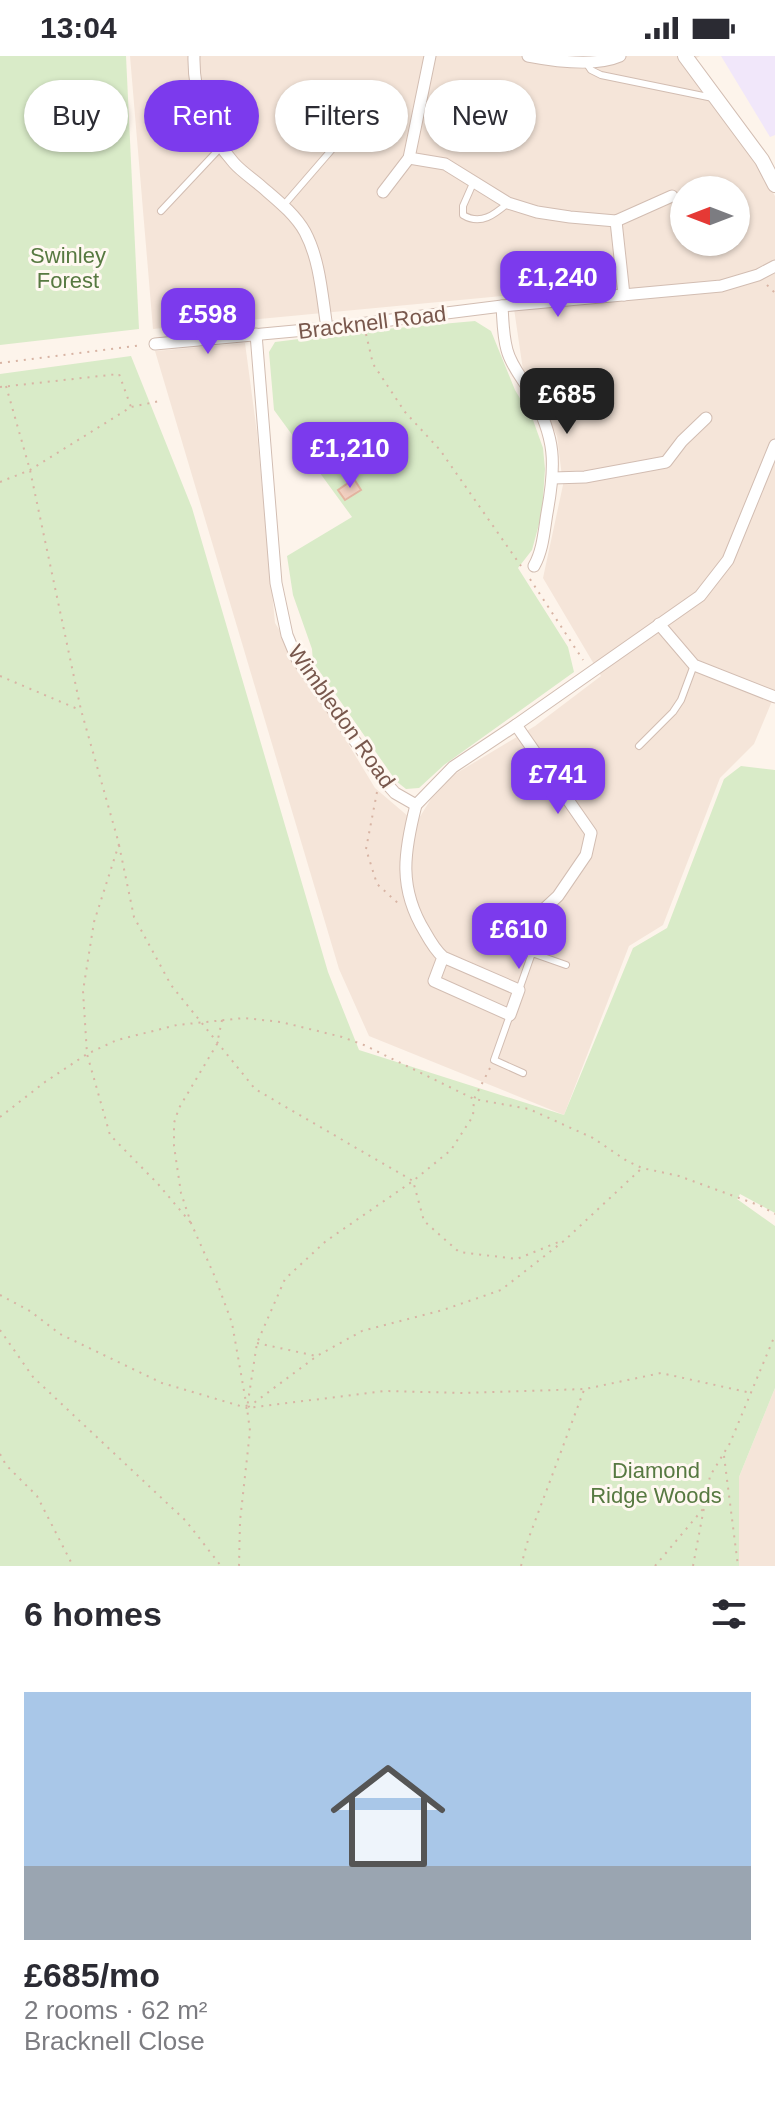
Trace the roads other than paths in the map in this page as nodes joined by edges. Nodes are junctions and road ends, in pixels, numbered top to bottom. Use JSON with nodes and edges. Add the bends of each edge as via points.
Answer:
{"nodes":[{"id":1,"x":194,"y":56,"type":"edge"},
{"id":2,"x":430,"y":56,"type":"edge"},
{"id":3,"x":528,"y":56,"type":"edge"},
{"id":4,"x":620,"y":56,"type":"edge"},
{"id":5,"x":685,"y":56,"type":"edge"},
{"id":6,"x":585,"y":61,"type":"junction"},
{"id":7,"x":194,"y":80,"type":"edge"},
{"id":8,"x":717,"y":99,"type":"junction"},
{"id":9,"x":216,"y":152,"type":"edge"},
{"id":10,"x":226,"y":152,"type":"edge"},
{"id":11,"x":330,"y":152,"type":"edge"},
{"id":12,"x":409,"y":158,"type":"junction"},
{"id":13,"x":474,"y":181,"type":"junction"},
{"id":14,"x":775,"y":185,"type":"edge"},
{"id":15,"x":383,"y":192,"type":"dead end"},
{"id":16,"x":670,"y":197,"type":"edge"},
{"id":17,"x":508,"y":203,"type":"junction"},
{"id":18,"x":283,"y":206,"type":"junction"},
{"id":19,"x":161,"y":211,"type":"dead end"},
{"id":20,"x":616,"y":221,"type":"junction"},
{"id":21,"x":775,"y":266,"type":"edge"},
{"id":22,"x":624,"y":295,"type":"junction"},
{"id":23,"x":502,"y":306,"type":"junction"},
{"id":24,"x":327,"y":328,"type":"junction"},
{"id":25,"x":256,"y":334,"type":"junction"},
{"id":26,"x":155,"y":344,"type":"dead end"},
{"id":27,"x":706,"y":418,"type":"dead end"},
{"id":28,"x":775,"y":445,"type":"edge"},
{"id":29,"x":553,"y":478,"type":"junction"},
{"id":30,"x":534,"y":566,"type":"road end"},
{"id":31,"x":659,"y":624,"type":"junction"},
{"id":32,"x":694,"y":665,"type":"junction"},
{"id":33,"x":775,"y":697,"type":"edge"},
{"id":34,"x":516,"y":725,"type":"junction"},
{"id":35,"x":639,"y":746,"type":"dead end"},
{"id":36,"x":416,"y":805,"type":"junction"},
{"id":37,"x":544,"y":909,"type":"dead end"},
{"id":38,"x":443,"y":957,"type":"junction"},
{"id":39,"x":566,"y":965,"type":"dead end"},
{"id":40,"x":519,"y":990,"type":"junction"},
{"id":41,"x":510,"y":1015,"type":"junction"},
{"id":42,"x":523,"y":1073,"type":"dead end"}],
"edges":[{"from":1,"to":7,"type":"street"},
{"from":2,"to":12,"type":"street"},
{"from":3,"to":6,"type":"street"},
{"from":4,"to":6,"type":"street"},
{"from":5,"to":8,"type":"street"},
{"from":6,"to":8,"type":"lane","via":[[601,75]]},
{"from":8,"to":14,"type":"street"},
{"from":9,"to":19,"type":"lane"},
{"from":10,"to":18,"type":"street"},
{"from":11,"to":18,"type":"lane"},
{"from":12,"to":13,"type":"street","via":[[445,164]]},
{"from":12,"to":15,"type":"street"},
{"from":13,"to":17,"type":"street"},
{"from":13,"to":17,"type":"lane","via":[[463,215],[480,220]]},
{"from":16,"to":20,"type":"street"},
{"from":17,"to":20,"type":"street","via":[[537,212]]},
{"from":18,"to":24,"type":"street","via":[[304,231],[316,261]]},
{"from":20,"to":22,"type":"street"},
{"from":21,"to":22,"type":"street","name":"Bracknell Road","via":[[721,286]]},
{"from":22,"to":23,"type":"street","name":"Bracknell Road"},
{"from":23,"to":24,"type":"street","name":"Bracknell Road"},
{"from":23,"to":29,"type":"street","via":[[507,351],[544,419]]},
{"from":24,"to":25,"type":"street","name":"Bracknell Road"},
{"from":25,"to":26,"type":"street","name":"Bracknell Road"},
{"from":25,"to":36,"type":"street","name":"Wimbledon Road","via":[[276,583],[287,635],[297,659],[379,775]]},
{"from":27,"to":29,"type":"street","via":[[666,462]]},
{"from":28,"to":31,"type":"street","name":"Wimbledon Road","via":[[728,560],[700,596]]},
{"from":29,"to":30,"type":"street"},
{"from":31,"to":32,"type":"street"},
{"from":31,"to":34,"type":"street","name":"Wimbledon Road"},
{"from":32,"to":33,"type":"street"},
{"from":32,"to":35,"type":"lane","via":[[673,712]]},
{"from":34,"to":36,"type":"street","name":"Wimbledon Road","via":[[453,767]]},
{"from":34,"to":37,"type":"street","via":[[591,833],[586,855]]},
{"from":36,"to":38,"type":"street","via":[[405,875],[413,912]]},
{"from":38,"to":40,"type":"street"},
{"from":38,"to":41,"type":"street","via":[[434,981]]},
{"from":39,"to":40,"type":"lane","via":[[532,953]]},
{"from":40,"to":41,"type":"street"},
{"from":41,"to":42,"type":"lane","via":[[494,1060]]}]}
